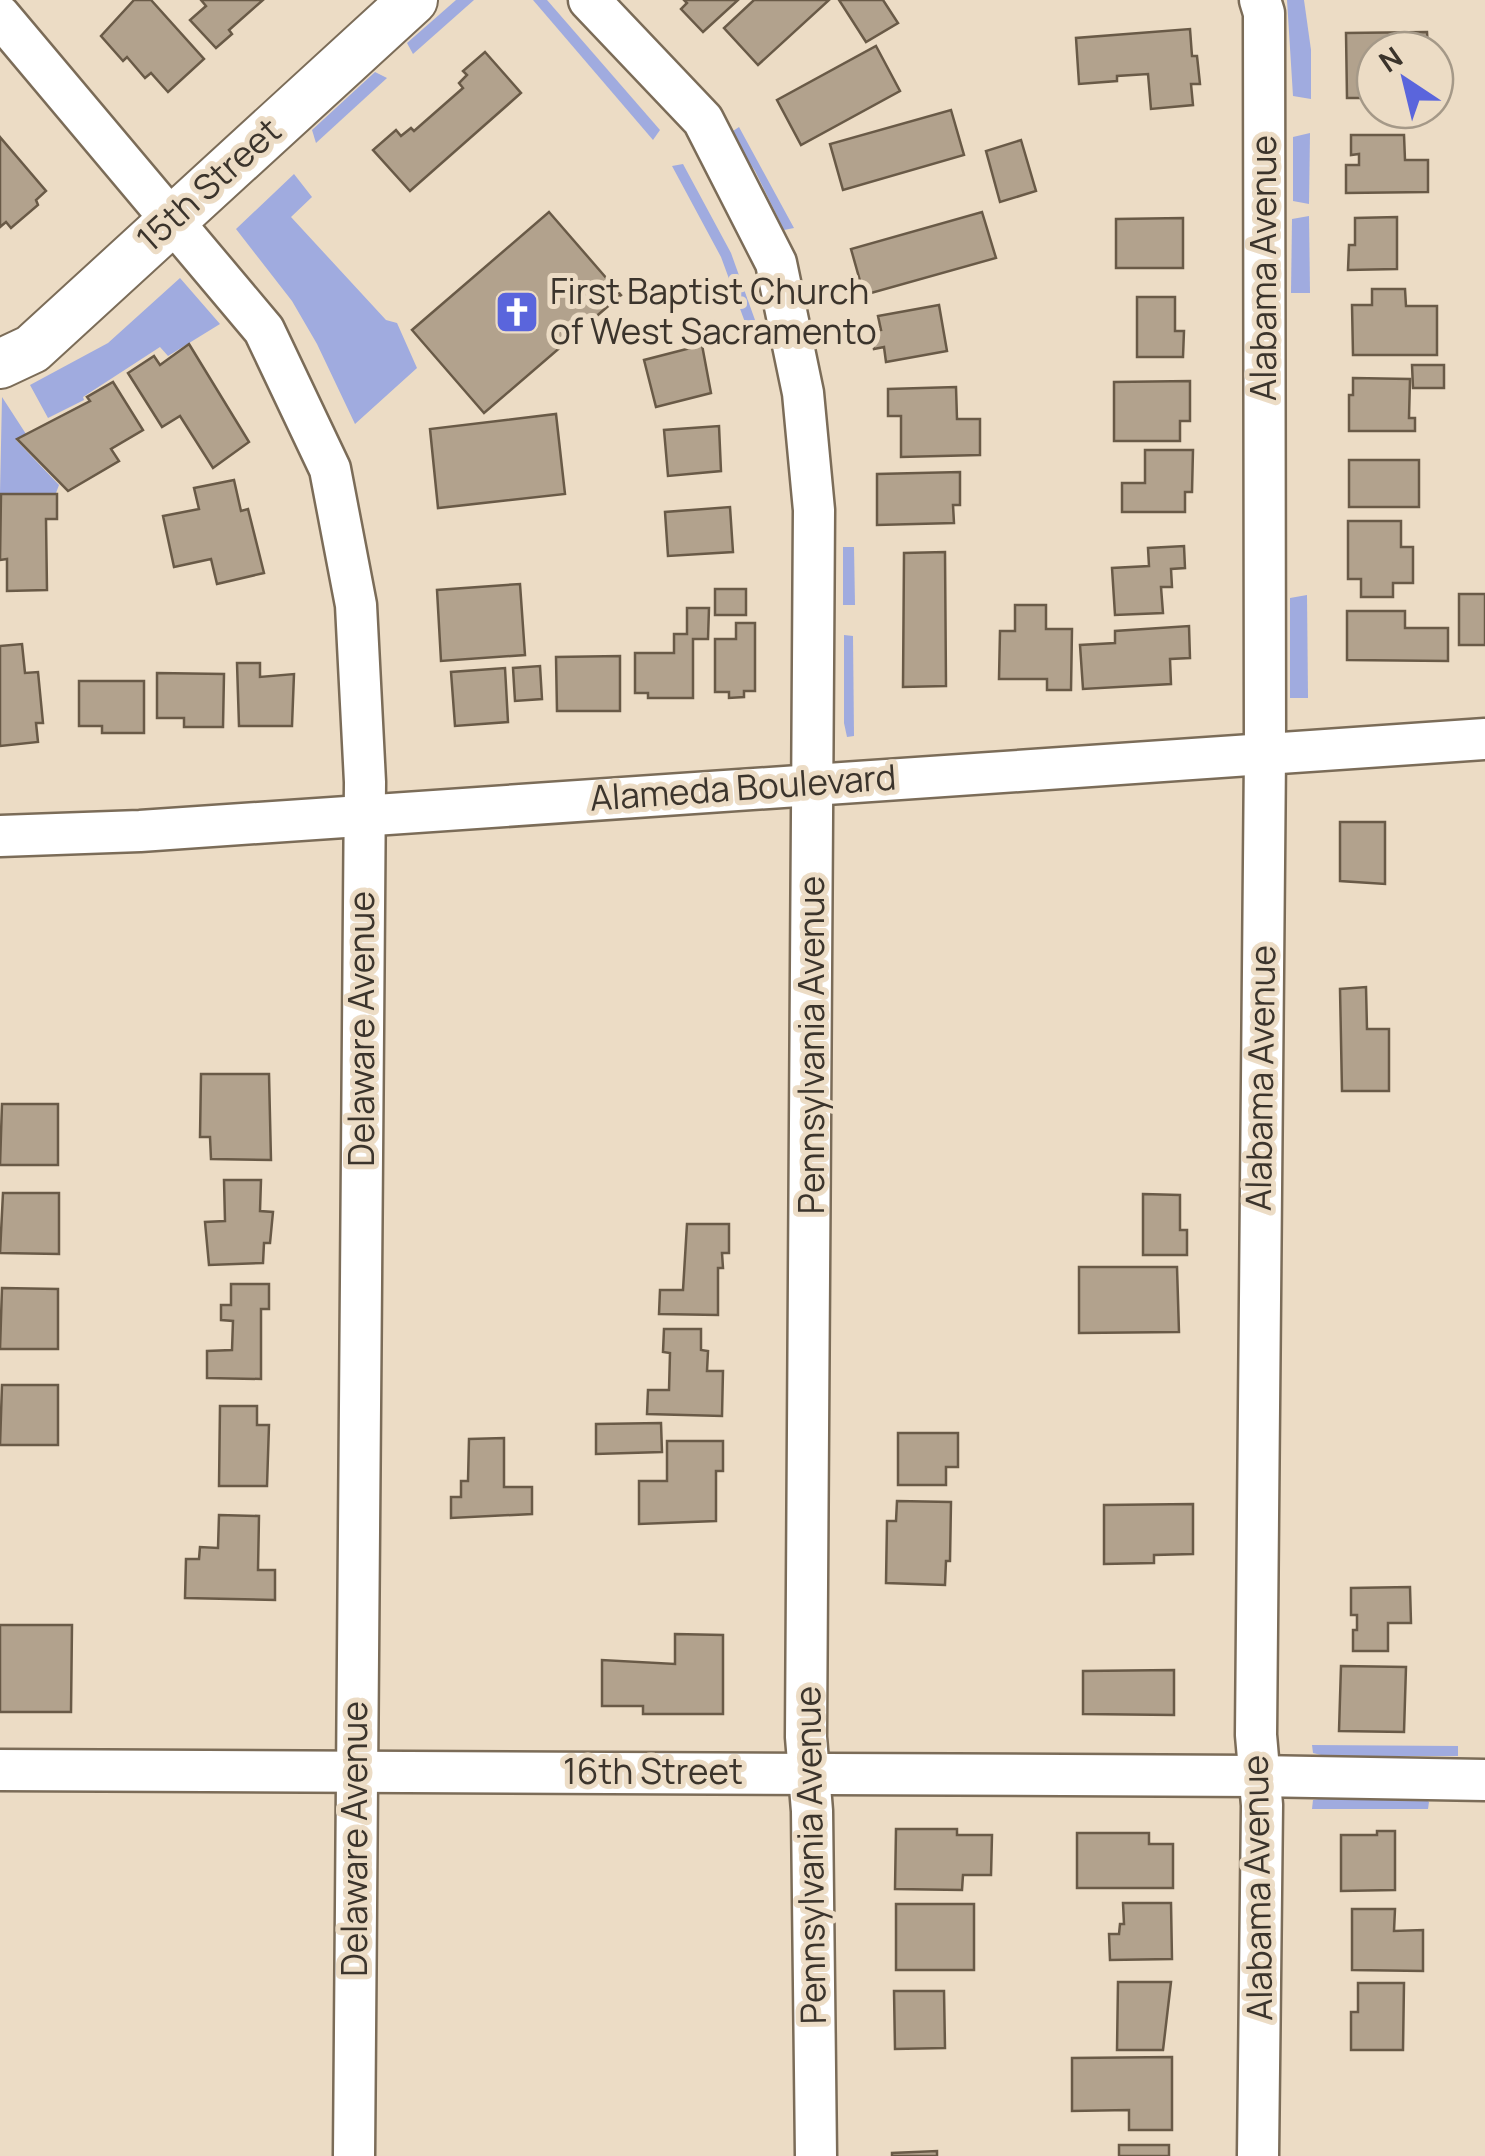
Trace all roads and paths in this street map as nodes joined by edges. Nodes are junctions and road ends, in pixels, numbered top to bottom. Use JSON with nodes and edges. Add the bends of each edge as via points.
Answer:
{"nodes":[{"id":1,"x":413,"y":0,"type":"edge"},
{"id":2,"x":588,"y":0,"type":"edge"},
{"id":3,"x":1260,"y":0,"type":"edge"},
{"id":4,"x":0,"y":16,"type":"edge"},
{"id":5,"x":170,"y":220,"type":"junction"},
{"id":6,"x":0,"y":364,"type":"edge"},
{"id":7,"x":1485,"y":739,"type":"edge"},
{"id":8,"x":1264,"y":754,"type":"junction"},
{"id":9,"x":813,"y":783,"type":"junction"},
{"id":10,"x":363,"y":816,"type":"junction"},
{"id":11,"x":0,"y":836,"type":"edge"},
{"id":12,"x":0,"y":1770,"type":"edge"},
{"id":13,"x":355,"y":1772,"type":"junction"},
{"id":14,"x":808,"y":1773,"type":"junction"},
{"id":15,"x":1258,"y":1776,"type":"junction"},
{"id":16,"x":1485,"y":1780,"type":"edge"},
{"id":17,"x":354,"y":2156,"type":"edge"},
{"id":18,"x":816,"y":2156,"type":"edge"},
{"id":19,"x":1258,"y":2156,"type":"edge"}],
"edges":[{"from":1,"to":5,"type":"street","name":"15th Street"},
{"from":2,"to":9,"type":"street","name":"Pennsylvania Avenue","via":[[703,120],[776,263],[803,393],[814,510]]},
{"from":3,"to":8,"type":"street","name":"Alabama Avenue"},
{"from":4,"to":5,"type":"street","name":"Delaware Avenue"},
{"from":5,"to":6,"type":"street","name":"15th Street","via":[[32,349]]},
{"from":5,"to":10,"type":"street","name":"Delaware Avenue","via":[[264,330],[330,468],[356,606]]},
{"from":7,"to":8,"type":"street","name":"Alameda Boulevard"},
{"from":8,"to":9,"type":"street","name":"Alameda Boulevard"},
{"from":8,"to":15,"type":"street","name":"Alabama Avenue"},
{"from":9,"to":10,"type":"street","name":"Alameda Boulevard"},
{"from":9,"to":14,"type":"street","name":"Pennsylvania Avenue"},
{"from":10,"to":11,"type":"street","name":"Alameda Boulevard"},
{"from":10,"to":13,"type":"street","name":"Delaware Avenue"},
{"from":12,"to":13,"type":"street","name":"16th Street"},
{"from":13,"to":14,"type":"street","name":"16th Street"},
{"from":13,"to":17,"type":"street","name":"Delaware Avenue"},
{"from":14,"to":15,"type":"street","name":"16th Street"},
{"from":14,"to":18,"type":"street","name":"Pennsylvania Avenue"},
{"from":15,"to":16,"type":"street","name":"16th Street"},
{"from":15,"to":19,"type":"street","name":"Alabama Avenue"}]}
